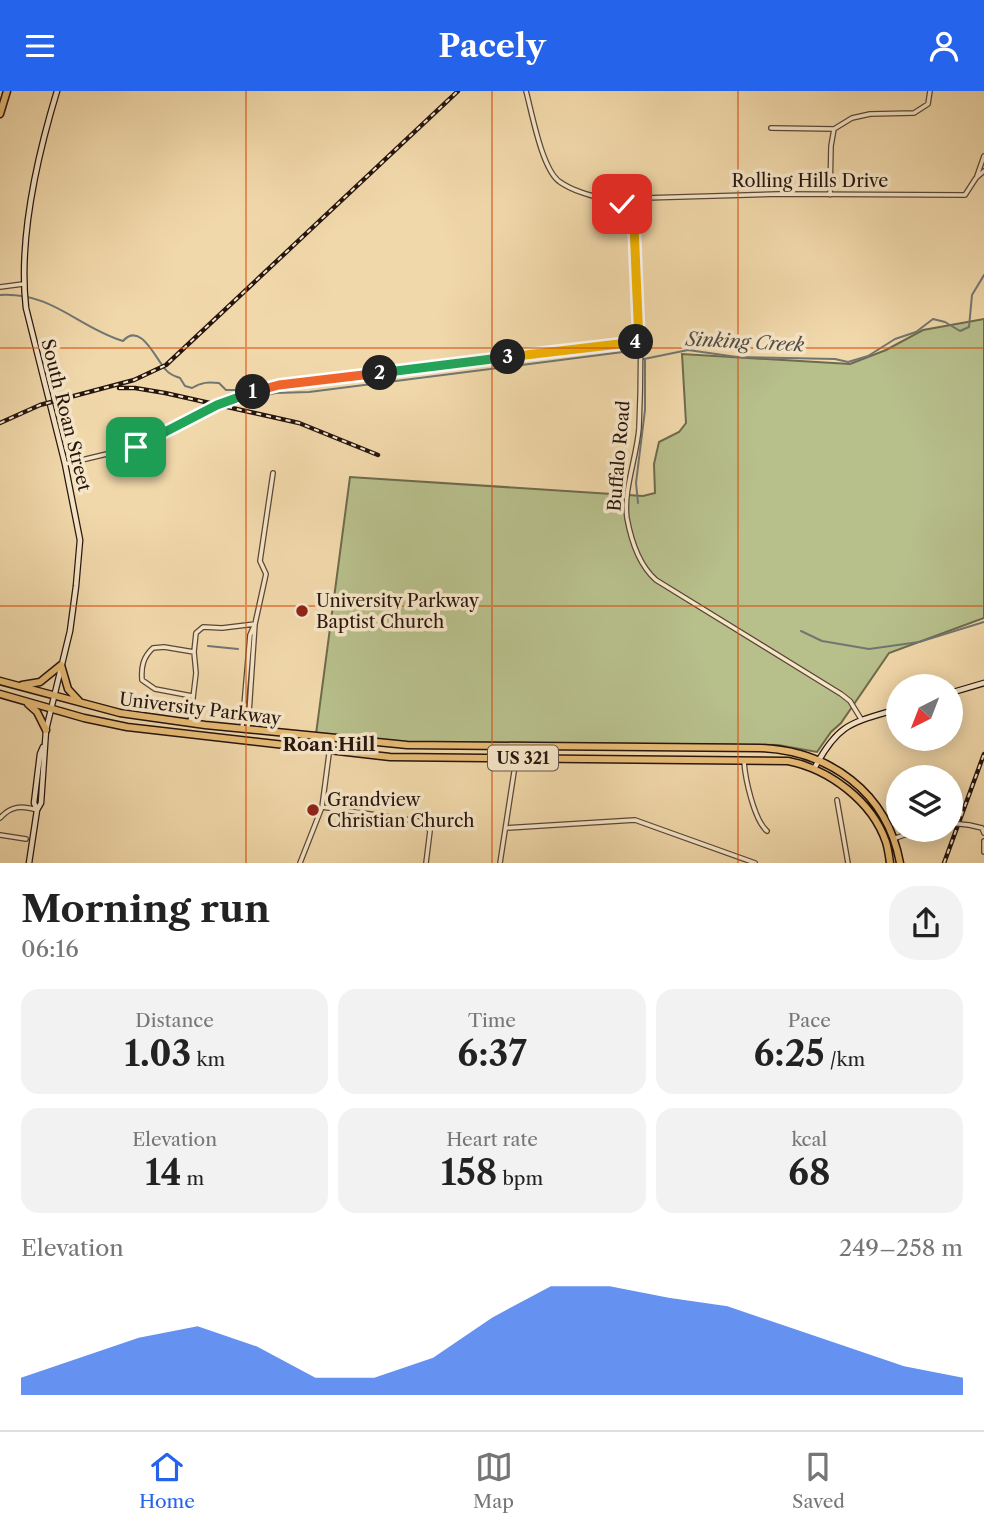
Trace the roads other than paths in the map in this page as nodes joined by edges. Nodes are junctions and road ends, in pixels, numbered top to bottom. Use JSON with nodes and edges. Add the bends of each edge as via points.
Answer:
{"nodes":[{"id":1,"x":7,"y":91,"type":"edge"},
{"id":2,"x":57,"y":91,"type":"edge"},
{"id":3,"x":526,"y":91,"type":"edge"},
{"id":4,"x":930,"y":91,"type":"edge"},
{"id":5,"x":0,"y":114,"type":"edge"},
{"id":6,"x":771,"y":128,"type":"dead end"},
{"id":7,"x":834,"y":128,"type":"junction"},
{"id":8,"x":984,"y":156,"type":"edge"},
{"id":9,"x":984,"y":171,"type":"edge"},
{"id":10,"x":976,"y":178,"type":"junction"},
{"id":11,"x":830,"y":195,"type":"junction"},
{"id":12,"x":627,"y":207,"type":"junction"},
{"id":13,"x":0,"y":287,"type":"edge"},
{"id":14,"x":23,"y":287,"type":"junction"},
{"id":15,"x":639,"y":342,"type":"junction"},
{"id":16,"x":65,"y":464,"type":"junction"},
{"id":17,"x":273,"y":473,"type":"dead end"},
{"id":18,"x":255,"y":624,"type":"junction"},
{"id":19,"x":194,"y":652,"type":"junction"},
{"id":20,"x":61,"y":666,"type":"junction"},
{"id":21,"x":0,"y":681,"type":"edge"},
{"id":22,"x":984,"y":683,"type":"edge"},
{"id":23,"x":17,"y":685,"type":"junction"},
{"id":24,"x":963,"y":689,"type":"edge"},
{"id":25,"x":0,"y":694,"type":"edge"},
{"id":26,"x":192,"y":696,"type":"junction"},
{"id":27,"x":53,"y":697,"type":"junction"},
{"id":28,"x":24,"y":701,"type":"junction"},
{"id":29,"x":87,"y":706,"type":"junction"},
{"id":30,"x":51,"y":709,"type":"junction"},
{"id":31,"x":886,"y":712,"type":"edge"},
{"id":32,"x":861,"y":719,"type":"junction"},
{"id":33,"x":190,"y":723,"type":"junction"},
{"id":34,"x":245,"y":729,"type":"junction"},
{"id":35,"x":46,"y":730,"type":"junction"},
{"id":36,"x":267,"y":732,"type":"junction"},
{"id":37,"x":188,"y":736,"type":"junction"},
{"id":38,"x":331,"y":739,"type":"junction"},
{"id":39,"x":266,"y":744,"type":"junction"},
{"id":40,"x":425,"y":745,"type":"junction"},
{"id":41,"x":518,"y":746,"type":"junction"},
{"id":42,"x":630,"y":747,"type":"junction"},
{"id":43,"x":329,"y":751,"type":"junction"},
{"id":44,"x":424,"y":758,"type":"junction"},
{"id":45,"x":517,"y":758,"type":"junction"},
{"id":46,"x":630,"y":759,"type":"junction"},
{"id":47,"x":744,"y":759,"type":"junction"},
{"id":48,"x":819,"y":760,"type":"junction"},
{"id":49,"x":814,"y":769,"type":"junction"},
{"id":50,"x":837,"y":800,"type":"dead end"},
{"id":51,"x":322,"y":807,"type":"junction"},
{"id":52,"x":37,"y":810,"type":"junction"},
{"id":53,"x":0,"y":818,"type":"edge"},
{"id":54,"x":886,"y":822,"type":"edge"},
{"id":55,"x":963,"y":824,"type":"edge"},
{"id":56,"x":506,"y":828,"type":"junction"},
{"id":57,"x":767,"y":831,"type":"dead end"},
{"id":58,"x":984,"y":833,"type":"edge"},
{"id":59,"x":0,"y":835,"type":"edge"},
{"id":60,"x":26,"y":839,"type":"dead end"},
{"id":61,"x":886,"y":841,"type":"edge"},
{"id":62,"x":984,"y":841,"type":"edge"},
{"id":63,"x":886,"y":842,"type":"edge"},
{"id":64,"x":895,"y":842,"type":"edge"},
{"id":65,"x":984,"y":852,"type":"edge"},
{"id":66,"x":29,"y":863,"type":"edge"},
{"id":67,"x":300,"y":863,"type":"edge"},
{"id":68,"x":426,"y":863,"type":"edge"},
{"id":69,"x":500,"y":863,"type":"edge"},
{"id":70,"x":753,"y":863,"type":"edge"},
{"id":71,"x":848,"y":863,"type":"edge"},
{"id":72,"x":890,"y":863,"type":"edge"},
{"id":73,"x":900,"y":863,"type":"edge"}],
"edges":[{"from":1,"to":5,"type":"highway"},
{"from":2,"to":14,"type":"main road","name":"South Roan Street","via":[[36,179]]},
{"from":3,"to":12,"type":"street","via":[[556,180]]},
{"from":4,"to":7,"type":"street","via":[[928,104],[914,113],[870,114]]},
{"from":6,"to":7,"type":"street"},
{"from":7,"to":11,"type":"street"},
{"from":8,"to":10,"type":"street"},
{"from":9,"to":10,"type":"street","name":"Rolling Hills Drive"},
{"from":10,"to":11,"type":"street","name":"Rolling Hills Drive","via":[[965,195]]},
{"from":11,"to":12,"type":"street","name":"Rolling Hills Drive","via":[[644,198]]},
{"from":12,"to":15,"type":"street","name":"Buffalo Road","via":[[634,226]]},
{"from":13,"to":14,"type":"street"},
{"from":14,"to":16,"type":"main road","name":"South Roan Street"},
{"from":15,"to":16,"type":"street","via":[[279,385],[217,405],[136,447]]},
{"from":15,"to":32,"type":"street","name":"Buffalo Road","via":[[639,429],[626,503],[640,561],[656,580],[841,694]]},
{"from":16,"to":20,"type":"main road","name":"South Roan Street","via":[[80,540]]},
{"from":17,"to":18,"type":"street","via":[[260,561],[266,573]]},
{"from":18,"to":19,"type":"street","via":[[203,627],[196,633]]},
{"from":18,"to":34,"type":"street"},
{"from":19,"to":26,"type":"street"},
{"from":19,"to":26,"type":"street","via":[[153,648],[141,672],[142,680],[155,689]]},
{"from":20,"to":23,"type":"highway","via":[[40,682]]},
{"from":20,"to":27,"type":"main road","name":"South Roan Street"},
{"from":20,"to":29,"type":"highway","via":[[70,693]]},
{"from":21,"to":23,"type":"highway","name":"University Parkway","number":"US 321"},
{"from":22,"to":24,"type":"main road"},
{"from":23,"to":27,"type":"highway","name":"University Parkway","number":"US 321"},
{"from":25,"to":28,"type":"highway","name":"University Parkway","number":"US 321"},
{"from":26,"to":33,"type":"street"},
{"from":27,"to":29,"type":"highway","name":"University Parkway","number":"US 321"},
{"from":27,"to":30,"type":"main road","name":"South Roan Street"},
{"from":28,"to":30,"type":"highway","name":"University Parkway","number":"US 321"},
{"from":28,"to":35,"type":"highway","via":[[37,712]]},
{"from":29,"to":33,"type":"highway","name":"University Parkway","number":"US 321"},
{"from":30,"to":35,"type":"main road","name":"South Roan Street"},
{"from":30,"to":37,"type":"highway","name":"University Parkway","number":"US 321"},
{"from":31,"to":32,"type":"main road"},
{"from":32,"to":48,"type":"main road","via":[[838,733]]},
{"from":33,"to":34,"type":"highway","name":"University Parkway","number":"US 321"},
{"from":33,"to":37,"type":"highway"},
{"from":34,"to":36,"type":"highway","name":"University Parkway","number":"US 321"},
{"from":35,"to":52,"type":"main road","name":"South Roan Street","via":[[34,803]]},
{"from":36,"to":38,"type":"highway","name":"University Parkway","number":"US 321"},
{"from":36,"to":39,"type":"highway"},
{"from":37,"to":39,"type":"highway","name":"University Parkway","number":"US 321"},
{"from":38,"to":40,"type":"highway","name":"University Parkway","number":"US 321"},
{"from":38,"to":43,"type":"street"},
{"from":39,"to":43,"type":"highway","name":"University Parkway","number":"US 321"},
{"from":40,"to":41,"type":"highway","name":"University Parkway","number":"US 321"},
{"from":40,"to":44,"type":"highway"},
{"from":41,"to":42,"type":"highway","name":"University Parkway","number":"US 321"},
{"from":41,"to":45,"type":"street"},
{"from":42,"to":46,"type":"highway"},
{"from":42,"to":48,"type":"highway","name":"University Parkway","number":"US 321","via":[[773,748]]},
{"from":43,"to":44,"type":"highway","name":"University Parkway","number":"US 321"},
{"from":43,"to":51,"type":"street"},
{"from":44,"to":45,"type":"highway","name":"University Parkway","number":"US 321"},
{"from":45,"to":46,"type":"highway","name":"University Parkway","number":"US 321"},
{"from":45,"to":56,"type":"street"},
{"from":46,"to":47,"type":"highway","name":"University Parkway","number":"US 321"},
{"from":47,"to":49,"type":"highway","name":"University Parkway","number":"US 321","via":[[789,761]]},
{"from":47,"to":57,"type":"street","via":[[754,803]]},
{"from":48,"to":49,"type":"main road"},
{"from":48,"to":54,"type":"highway","name":"University Parkway","number":"US 321","via":[[863,791]]},
{"from":49,"to":61,"type":"highway","name":"University Parkway","number":"US 321","via":[[855,797]]},
{"from":50,"to":71,"type":"street"},
{"from":51,"to":67,"type":"street"},
{"from":51,"to":68,"type":"street","via":[[424,823],[430,831]]},
{"from":52,"to":53,"type":"street","via":[[15,807]]},
{"from":52,"to":66,"type":"main road","name":"South Roan Street"},
{"from":55,"to":58,"type":"street","bridge":true,"via":[[982,828]]},
{"from":56,"to":69,"type":"street"},
{"from":56,"to":70,"type":"street","via":[[635,820]]},
{"from":59,"to":60,"type":"street"},
{"from":62,"to":65,"type":"street"},
{"from":63,"to":72,"type":"highway","name":"University Parkway","number":"US 321"},
{"from":64,"to":73,"type":"highway","name":"University Parkway","number":"US 321"}]}
